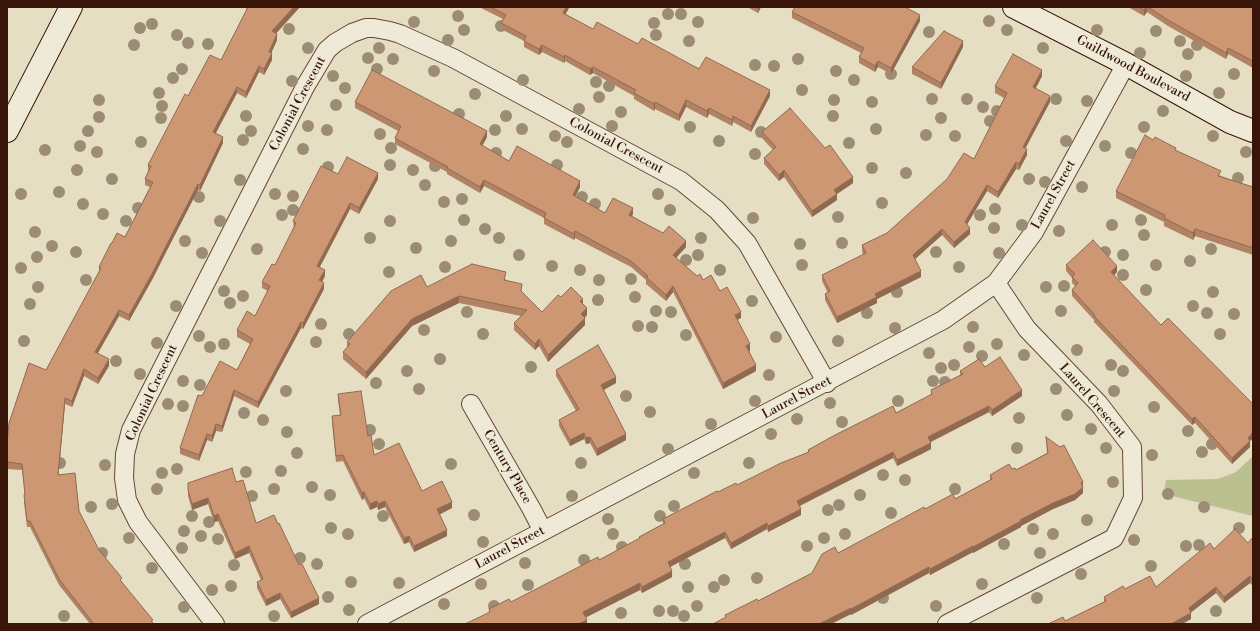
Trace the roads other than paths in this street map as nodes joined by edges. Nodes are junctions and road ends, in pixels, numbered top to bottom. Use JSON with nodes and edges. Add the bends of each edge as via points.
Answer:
{"nodes":[{"id":1,"x":71,"y":7,"type":"edge"},
{"id":2,"x":1014,"y":7,"type":"edge"},
{"id":3,"x":1126,"y":64,"type":"junction"},
{"id":4,"x":7,"y":131,"type":"edge"},
{"id":5,"x":1253,"y":131,"type":"edge"},
{"id":6,"x":996,"y":283,"type":"junction"},
{"id":7,"x":826,"y":383,"type":"junction"},
{"id":8,"x":471,"y":404,"type":"dead end"},
{"id":9,"x":543,"y":531,"type":"junction"},
{"id":10,"x":215,"y":624,"type":"edge"},
{"id":11,"x":367,"y":624,"type":"edge"},
{"id":12,"x":947,"y":624,"type":"edge"}],
"edges":[{"from":1,"to":4,"type":"street"},
{"from":2,"to":3,"type":"street","name":"Guildwood Boulevard"},
{"from":3,"to":5,"type":"street","name":"Guildwood Boulevard","via":[[1230,122]]},
{"from":3,"to":6,"type":"street","name":"Laurel Street","via":[[1034,232]]},
{"from":6,"to":7,"type":"street","name":"Laurel Street","via":[[943,320]]},
{"from":6,"to":12,"type":"street","name":"Laurel Crescent","via":[[1027,329],[1099,404],[1132,447],[1133,498],[1114,538]]},
{"from":7,"to":9,"type":"street","name":"Laurel Street"},
{"from":7,"to":10,"type":"street","name":"Colonial Crescent","via":[[747,243],[717,210],[681,181],[453,58],[390,31],[366,28],[352,33],[327,50],[306,85],[131,430],[125,454],[124,478],[128,500],[138,522]]},
{"from":8,"to":9,"type":"street","name":"Century Place"},
{"from":9,"to":11,"type":"street","name":"Laurel Street"}]}
